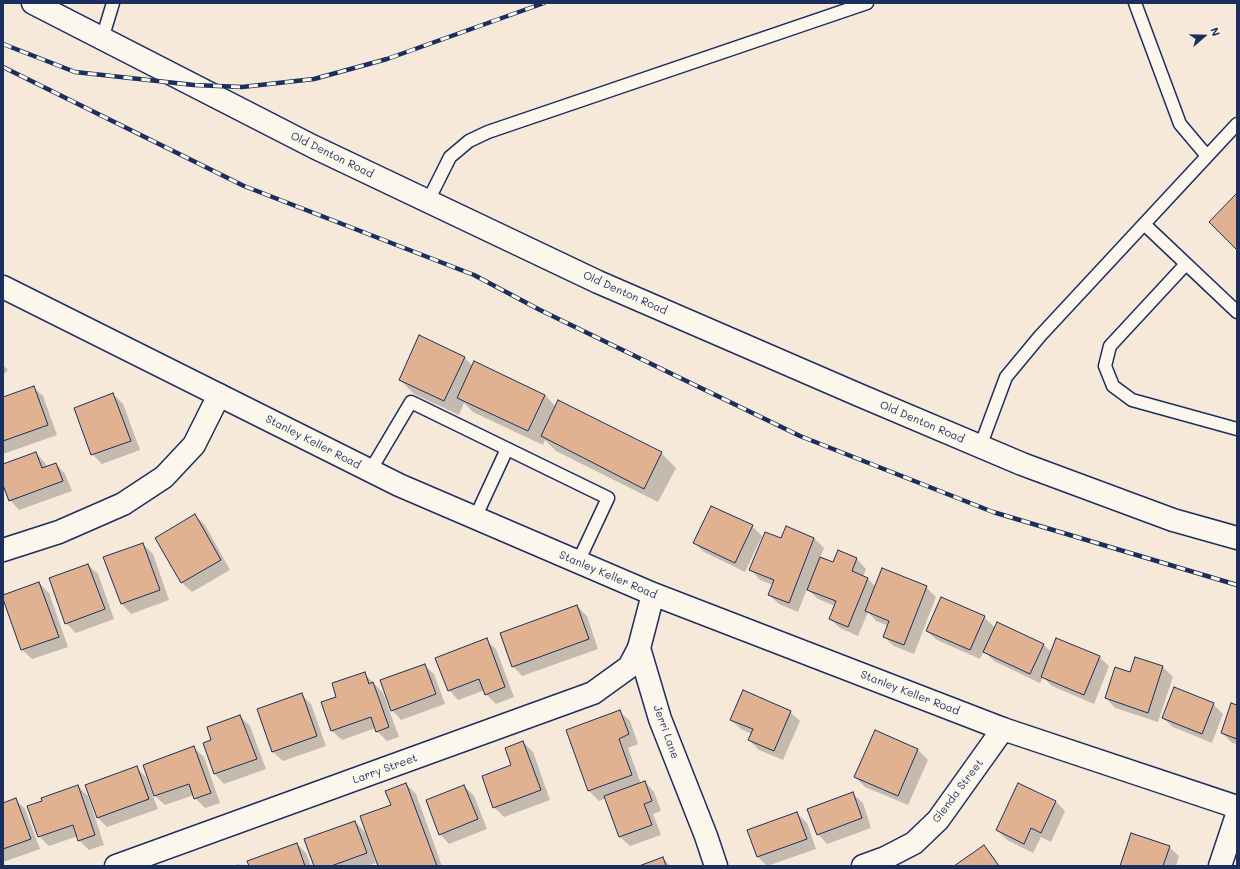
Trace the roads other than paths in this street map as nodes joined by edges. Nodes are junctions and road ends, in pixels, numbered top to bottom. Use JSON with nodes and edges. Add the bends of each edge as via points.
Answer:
{"nodes":[{"id":1,"x":32,"y":3,"type":"edge"},
{"id":2,"x":113,"y":3,"type":"edge"},
{"id":3,"x":867,"y":3,"type":"edge"},
{"id":4,"x":1135,"y":3,"type":"edge"},
{"id":5,"x":102,"y":39,"type":"junction"},
{"id":6,"x":1237,"y":124,"type":"edge"},
{"id":7,"x":1208,"y":156,"type":"junction"},
{"id":8,"x":428,"y":201,"type":"junction"},
{"id":9,"x":1144,"y":224,"type":"junction"},
{"id":10,"x":1186,"y":264,"type":"junction"},
{"id":11,"x":3,"y":287,"type":"edge"},
{"id":12,"x":1237,"y":312,"type":"edge"},
{"id":13,"x":219,"y":396,"type":"junction"},
{"id":14,"x":1237,"y":429,"type":"edge"},
{"id":15,"x":980,"y":447,"type":"junction"},
{"id":16,"x":507,"y":449,"type":"junction"},
{"id":17,"x":370,"y":471,"type":"junction"},
{"id":18,"x":475,"y":518,"type":"junction"},
{"id":19,"x":1237,"y":538,"type":"edge"},
{"id":20,"x":3,"y":550,"type":"edge"},
{"id":21,"x":578,"y":562,"type":"junction"},
{"id":22,"x":653,"y":594,"type":"junction"},
{"id":23,"x":639,"y":648,"type":"junction"},
{"id":24,"x":1004,"y":729,"type":"junction"},
{"id":25,"x":1237,"y":807,"type":"edge"},
{"id":26,"x":1237,"y":814,"type":"edge"},
{"id":27,"x":116,"y":866,"type":"edge"},
{"id":28,"x":716,"y":866,"type":"edge"},
{"id":29,"x":863,"y":866,"type":"edge"},
{"id":30,"x":1220,"y":866,"type":"edge"}],
"edges":[{"from":1,"to":5,"type":"street","name":"Old Denton Road"},
{"from":2,"to":5,"type":"lane"},
{"from":3,"to":8,"type":"lane","via":[[488,132],[469,141],[450,157]]},
{"from":4,"to":7,"type":"lane","via":[[1180,124]]},
{"from":5,"to":8,"type":"street","name":"Old Denton Road","via":[[314,147]]},
{"from":6,"to":7,"type":"lane"},
{"from":7,"to":9,"type":"lane"},
{"from":8,"to":15,"type":"street","name":"Old Denton Road","via":[[598,282]]},
{"from":9,"to":10,"type":"lane"},
{"from":9,"to":15,"type":"lane","via":[[1040,336],[1006,377]]},
{"from":10,"to":12,"type":"lane"},
{"from":10,"to":14,"type":"lane","via":[[1110,346],[1106,366],[1113,386],[1132,400]]},
{"from":11,"to":13,"type":"street","name":"Stanley Keller Road"},
{"from":13,"to":17,"type":"street","name":"Stanley Keller Road"},
{"from":13,"to":20,"type":"street","via":[[194,445],[164,477],[123,504],[60,532]]},
{"from":15,"to":19,"type":"street","name":"Old Denton Road","via":[[1173,520]]},
{"from":16,"to":17,"type":"lane","via":[[411,402]]},
{"from":16,"to":18,"type":"lane"},
{"from":16,"to":21,"type":"lane","via":[[608,498]]},
{"from":17,"to":18,"type":"street","name":"Stanley Keller Road"},
{"from":18,"to":21,"type":"street","name":"Stanley Keller Road"},
{"from":21,"to":22,"type":"street","name":"Stanley Keller Road"},
{"from":22,"to":23,"type":"street"},
{"from":22,"to":24,"type":"street","name":"Stanley Keller Road"},
{"from":23,"to":27,"type":"street","name":"Larry Street","via":[[629,667],[593,693]]},
{"from":23,"to":28,"type":"street","name":"Jerri Lane","via":[[660,719]]},
{"from":24,"to":25,"type":"street","name":"Stanley Keller Road"},
{"from":24,"to":29,"type":"street","name":"Glenda Street","via":[[938,820],[914,843]]},
{"from":26,"to":30,"type":"street"}]}
